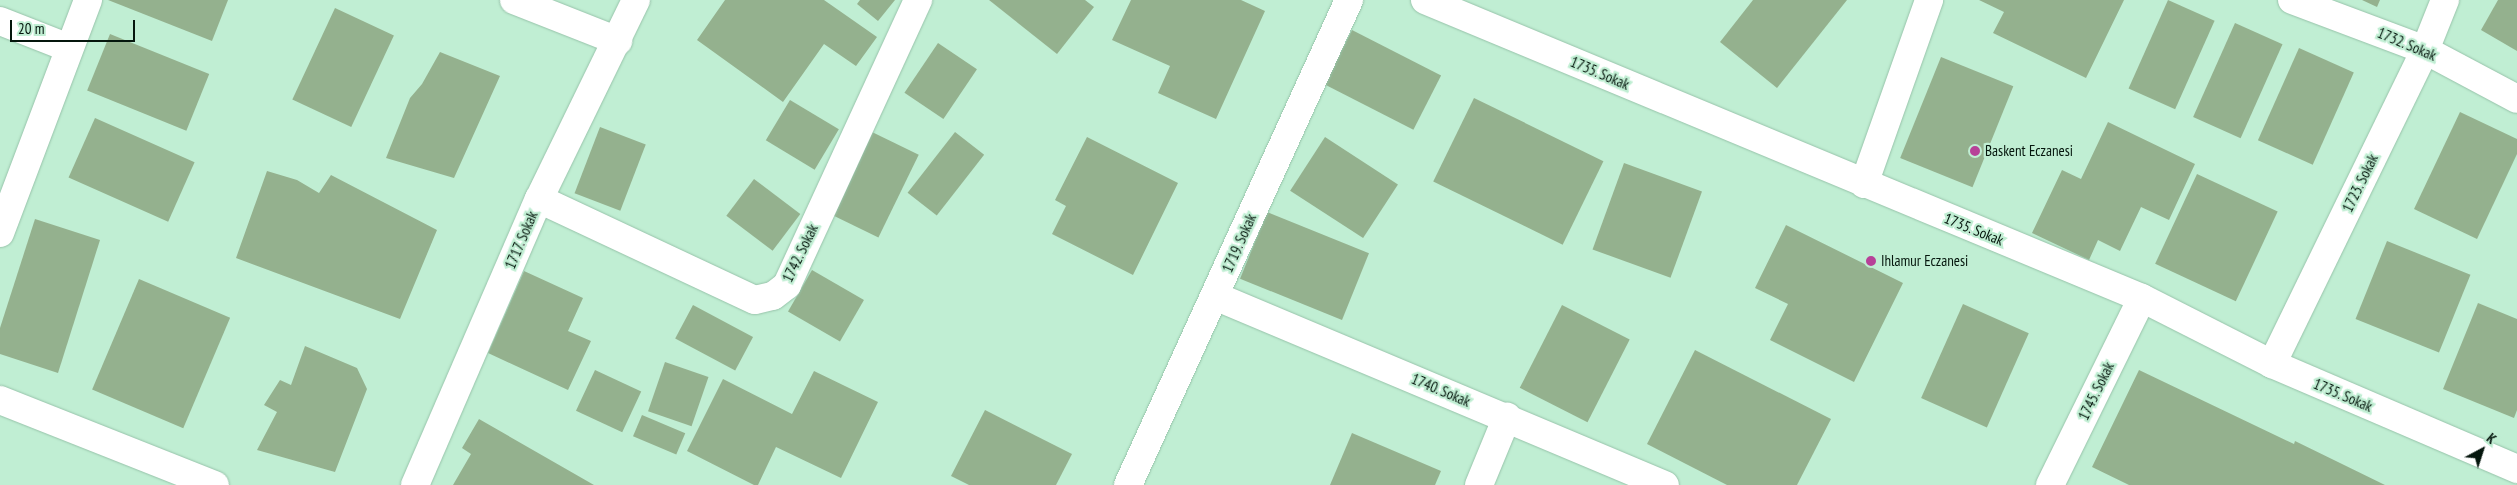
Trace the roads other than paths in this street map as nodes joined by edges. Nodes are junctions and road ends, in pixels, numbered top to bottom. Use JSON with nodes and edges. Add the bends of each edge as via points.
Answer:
{"nodes":[{"id":1,"x":88,"y":0,"type":"edge"},
{"id":2,"x":514,"y":0,"type":"edge"},
{"id":3,"x":636,"y":0,"type":"edge"},
{"id":4,"x":918,"y":0,"type":"edge"},
{"id":5,"x":1349,"y":0,"type":"edge"},
{"id":6,"x":1425,"y":0,"type":"edge"},
{"id":7,"x":1929,"y":0,"type":"edge"},
{"id":8,"x":2292,"y":0,"type":"edge"},
{"id":9,"x":2445,"y":0,"type":"edge"},
{"id":10,"x":0,"y":21,"type":"edge"},
{"id":11,"x":618,"y":41,"type":"junction"},
{"id":12,"x":69,"y":48,"type":"junction"},
{"id":13,"x":2424,"y":50,"type":"junction"},
{"id":14,"x":2517,"y":99,"type":"edge"},
{"id":15,"x":1864,"y":184,"type":"junction"},
{"id":16,"x":539,"y":198,"type":"junction"},
{"id":17,"x":0,"y":234,"type":"edge"},
{"id":18,"x":1215,"y":296,"type":"junction"},
{"id":19,"x":2142,"y":298,"type":"junction"},
{"id":20,"x":2272,"y":364,"type":"junction"},
{"id":21,"x":0,"y":400,"type":"edge"},
{"id":22,"x":1506,"y":417,"type":"junction"},
{"id":23,"x":2517,"y":469,"type":"edge"},
{"id":24,"x":214,"y":485,"type":"edge"},
{"id":25,"x":415,"y":485,"type":"edge"},
{"id":26,"x":1128,"y":485,"type":"edge"},
{"id":27,"x":1479,"y":485,"type":"edge"},
{"id":28,"x":1665,"y":485,"type":"edge"},
{"id":29,"x":2050,"y":485,"type":"edge"}],
"edges":[{"from":1,"to":12,"type":"street"},
{"from":2,"to":11,"type":"street"},
{"from":3,"to":11,"type":"street","name":"1717. Sokak"},
{"from":4,"to":16,"type":"street","name":"1742. Sokak","via":[[787,286],[773,296],[755,300]]},
{"from":5,"to":18,"type":"street","name":"1719. Sokak"},
{"from":6,"to":15,"type":"street","name":"1735. Sokak"},
{"from":7,"to":15,"type":"street"},
{"from":8,"to":13,"type":"street","name":"1732. Sokak"},
{"from":9,"to":13,"type":"street","name":"1723. Sokak"},
{"from":10,"to":12,"type":"street"},
{"from":11,"to":16,"type":"street","name":"1717. Sokak"},
{"from":12,"to":17,"type":"street"},
{"from":13,"to":14,"type":"street","name":"1732. Sokak"},
{"from":13,"to":20,"type":"street","name":"1723. Sokak"},
{"from":15,"to":19,"type":"street","name":"1735. Sokak"},
{"from":16,"to":25,"type":"street","name":"1717. Sokak"},
{"from":18,"to":22,"type":"street","name":"1740. Sokak"},
{"from":18,"to":26,"type":"street","name":"1719. Sokak"},
{"from":19,"to":20,"type":"street","name":"1735. Sokak"},
{"from":19,"to":29,"type":"street","name":"1745. Sokak"},
{"from":20,"to":23,"type":"street","name":"1735. Sokak"},
{"from":21,"to":24,"type":"street"},
{"from":22,"to":27,"type":"street"},
{"from":22,"to":28,"type":"street","name":"1740. Sokak"}]}
